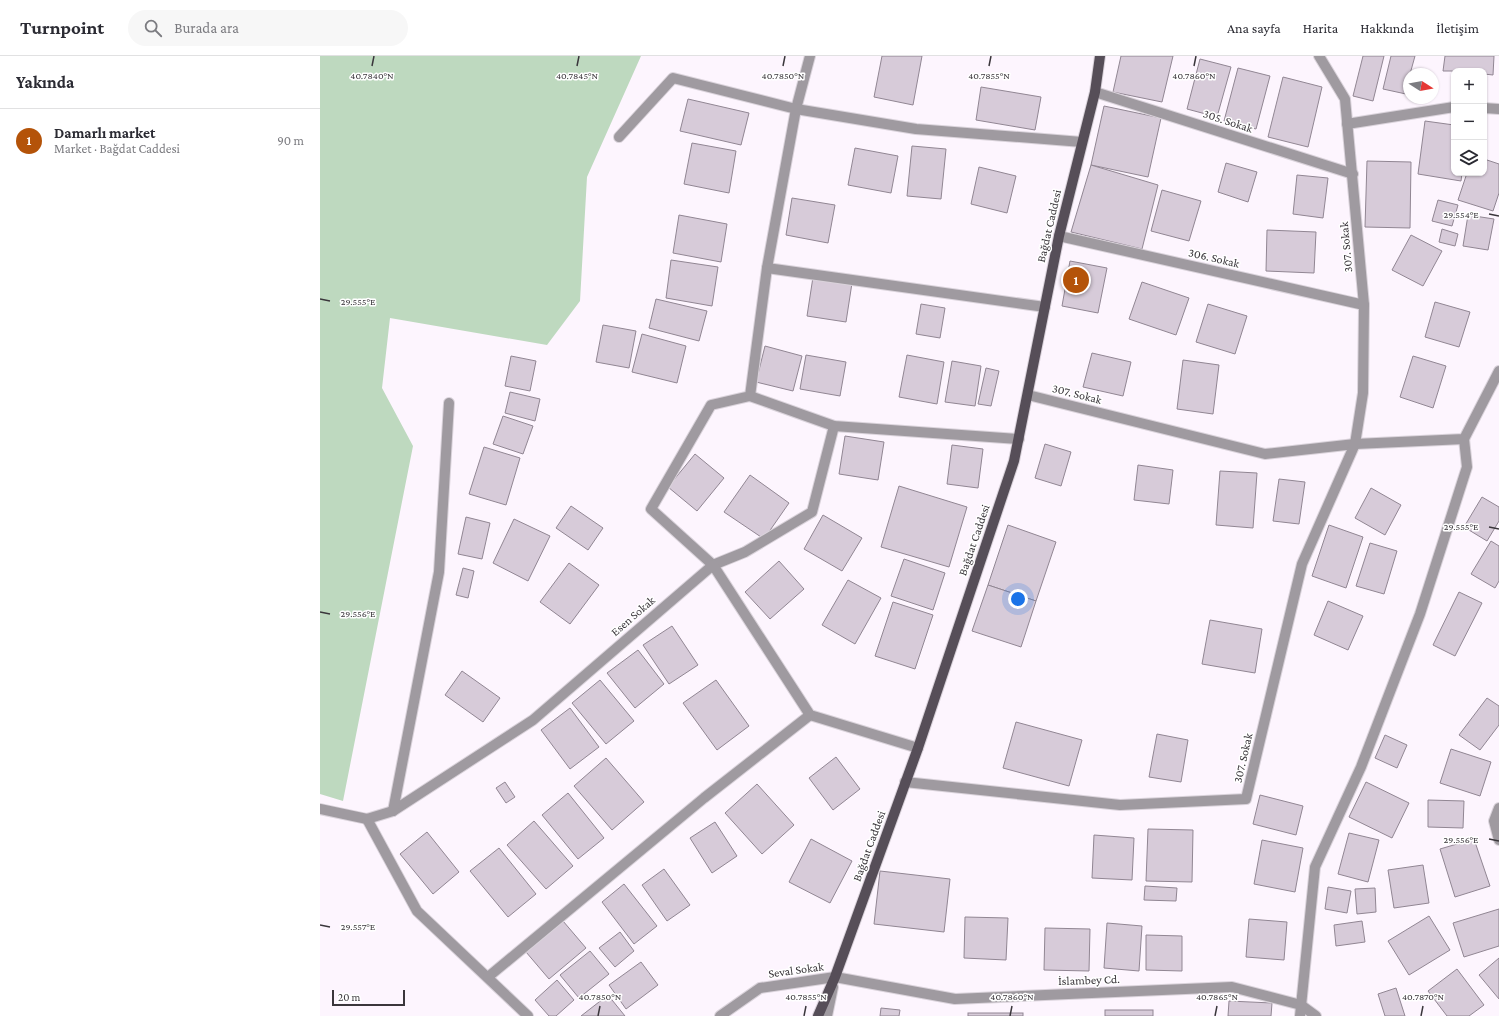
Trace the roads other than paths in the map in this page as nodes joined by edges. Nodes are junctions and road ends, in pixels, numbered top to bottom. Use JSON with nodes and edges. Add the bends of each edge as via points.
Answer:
{"nodes":[{"id":1,"x":810,"y":56,"type":"edge"},
{"id":2,"x":1100,"y":56,"type":"edge"},
{"id":3,"x":1319,"y":56,"type":"edge"},
{"id":4,"x":1095,"y":92,"type":"junction"},
{"id":5,"x":1451,"y":107,"type":"edge"},
{"id":6,"x":1487,"y":108,"type":"edge"},
{"id":7,"x":796,"y":109,"type":"junction"},
{"id":8,"x":1499,"y":109,"type":"edge"},
{"id":9,"x":1347,"y":124,"type":"junction"},
{"id":10,"x":619,"y":137,"type":"dead end"},
{"id":11,"x":1082,"y":142,"type":"junction"},
{"id":12,"x":1353,"y":174,"type":"junction"},
{"id":13,"x":1059,"y":236,"type":"junction"},
{"id":14,"x":767,"y":268,"type":"junction"},
{"id":15,"x":1364,"y":305,"type":"junction"},
{"id":16,"x":1045,"y":307,"type":"junction"},
{"id":17,"x":1499,"y":371,"type":"edge"},
{"id":18,"x":1028,"y":395,"type":"junction"},
{"id":19,"x":750,"y":396,"type":"junction"},
{"id":20,"x":449,"y":403,"type":"dead end"},
{"id":21,"x":834,"y":426,"type":"junction"},
{"id":22,"x":1019,"y":439,"type":"junction"},
{"id":23,"x":1464,"y":439,"type":"junction"},
{"id":24,"x":1355,"y":444,"type":"junction"},
{"id":25,"x":713,"y":565,"type":"junction"},
{"id":26,"x":810,"y":715,"type":"junction"},
{"id":27,"x":918,"y":748,"type":"junction"},
{"id":28,"x":906,"y":782,"type":"junction"},
{"id":29,"x":1499,"y":808,"type":"edge"},
{"id":30,"x":320,"y":809,"type":"edge"},
{"id":31,"x":393,"y":811,"type":"junction"},
{"id":32,"x":366,"y":819,"type":"junction"},
{"id":33,"x":1499,"y":840,"type":"edge"},
{"id":34,"x":488,"y":977,"type":"junction"},
{"id":35,"x":835,"y":977,"type":"junction"},
{"id":36,"x":1301,"y":1005,"type":"junction"},
{"id":37,"x":528,"y":1016,"type":"edge"},
{"id":38,"x":720,"y":1016,"type":"edge"},
{"id":39,"x":818,"y":1016,"type":"edge"},
{"id":40,"x":827,"y":1016,"type":"edge"},
{"id":41,"x":1300,"y":1016,"type":"edge"},
{"id":42,"x":1316,"y":1016,"type":"edge"}],
"edges":[{"from":1,"to":7,"type":"street"},
{"from":2,"to":4,"type":"main road","name":"Bağdat Caddesi"},
{"from":3,"to":9,"type":"street","name":"307. Sokak","via":[[1345,99]]},
{"from":4,"to":11,"type":"main road","name":"Bağdat Caddesi"},
{"from":4,"to":12,"type":"street","name":"305. Sokak"},
{"from":5,"to":9,"type":"street"},
{"from":6,"to":8,"type":"street"},
{"from":7,"to":10,"type":"street","via":[[673,78]]},
{"from":7,"to":11,"type":"street","via":[[916,129]]},
{"from":7,"to":14,"type":"street"},
{"from":9,"to":12,"type":"street","name":"307. Sokak"},
{"from":11,"to":13,"type":"main road","name":"Bağdat Caddesi"},
{"from":12,"to":15,"type":"street","name":"307. Sokak"},
{"from":13,"to":15,"type":"street","name":"306. Sokak"},
{"from":13,"to":16,"type":"main road","name":"Bağdat Caddesi"},
{"from":14,"to":16,"type":"street"},
{"from":14,"to":19,"type":"street"},
{"from":15,"to":24,"type":"street","name":"307. Sokak","via":[[1363,394]]},
{"from":16,"to":18,"type":"main road","name":"Bağdat Caddesi"},
{"from":17,"to":23,"type":"street"},
{"from":18,"to":22,"type":"main road","name":"Bağdat Caddesi"},
{"from":18,"to":24,"type":"street","name":"307. Sokak","via":[[1265,454]]},
{"from":19,"to":21,"type":"street"},
{"from":19,"to":25,"type":"street","via":[[711,405],[651,509]]},
{"from":20,"to":31,"type":"street","via":[[439,572]]},
{"from":21,"to":22,"type":"street"},
{"from":21,"to":25,"type":"street","name":"Esen Sokak","via":[[812,512],[745,552]]},
{"from":22,"to":27,"type":"main road","name":"Bağdat Caddesi","via":[[1014,461]]},
{"from":23,"to":24,"type":"street","name":"307. Sokak"},
{"from":23,"to":36,"type":"street","via":[[1467,467],[1420,614],[1361,767],[1315,867]]},
{"from":24,"to":28,"type":"street","name":"307. Sokak","via":[[1302,564],[1246,799],[1120,805]]},
{"from":25,"to":26,"type":"street"},
{"from":25,"to":31,"type":"street","name":"Esen Sokak","via":[[533,720]]},
{"from":26,"to":27,"type":"street"},
{"from":26,"to":34,"type":"street","via":[[704,798]]},
{"from":27,"to":28,"type":"main road","name":"Bağdat Caddesi"},
{"from":28,"to":35,"type":"main road","name":"Bağdat Caddesi"},
{"from":29,"to":33,"type":"street","via":[[1494,821]]},
{"from":30,"to":32,"type":"street","name":"Esen Sokak"},
{"from":31,"to":32,"type":"street","name":"Esen Sokak"},
{"from":32,"to":34,"type":"street","via":[[417,911]]},
{"from":34,"to":37,"type":"street"},
{"from":35,"to":36,"type":"street","name":"İslambey Cd.","via":[[955,999],[1232,987]]},
{"from":35,"to":38,"type":"street","name":"Seval Sokak","via":[[760,988]]},
{"from":35,"to":39,"type":"main road","name":"Bağdat Caddesi"},
{"from":35,"to":40,"type":"street"},
{"from":36,"to":41,"type":"street"},
{"from":36,"to":42,"type":"street","name":"İslambey Cd."}]}
